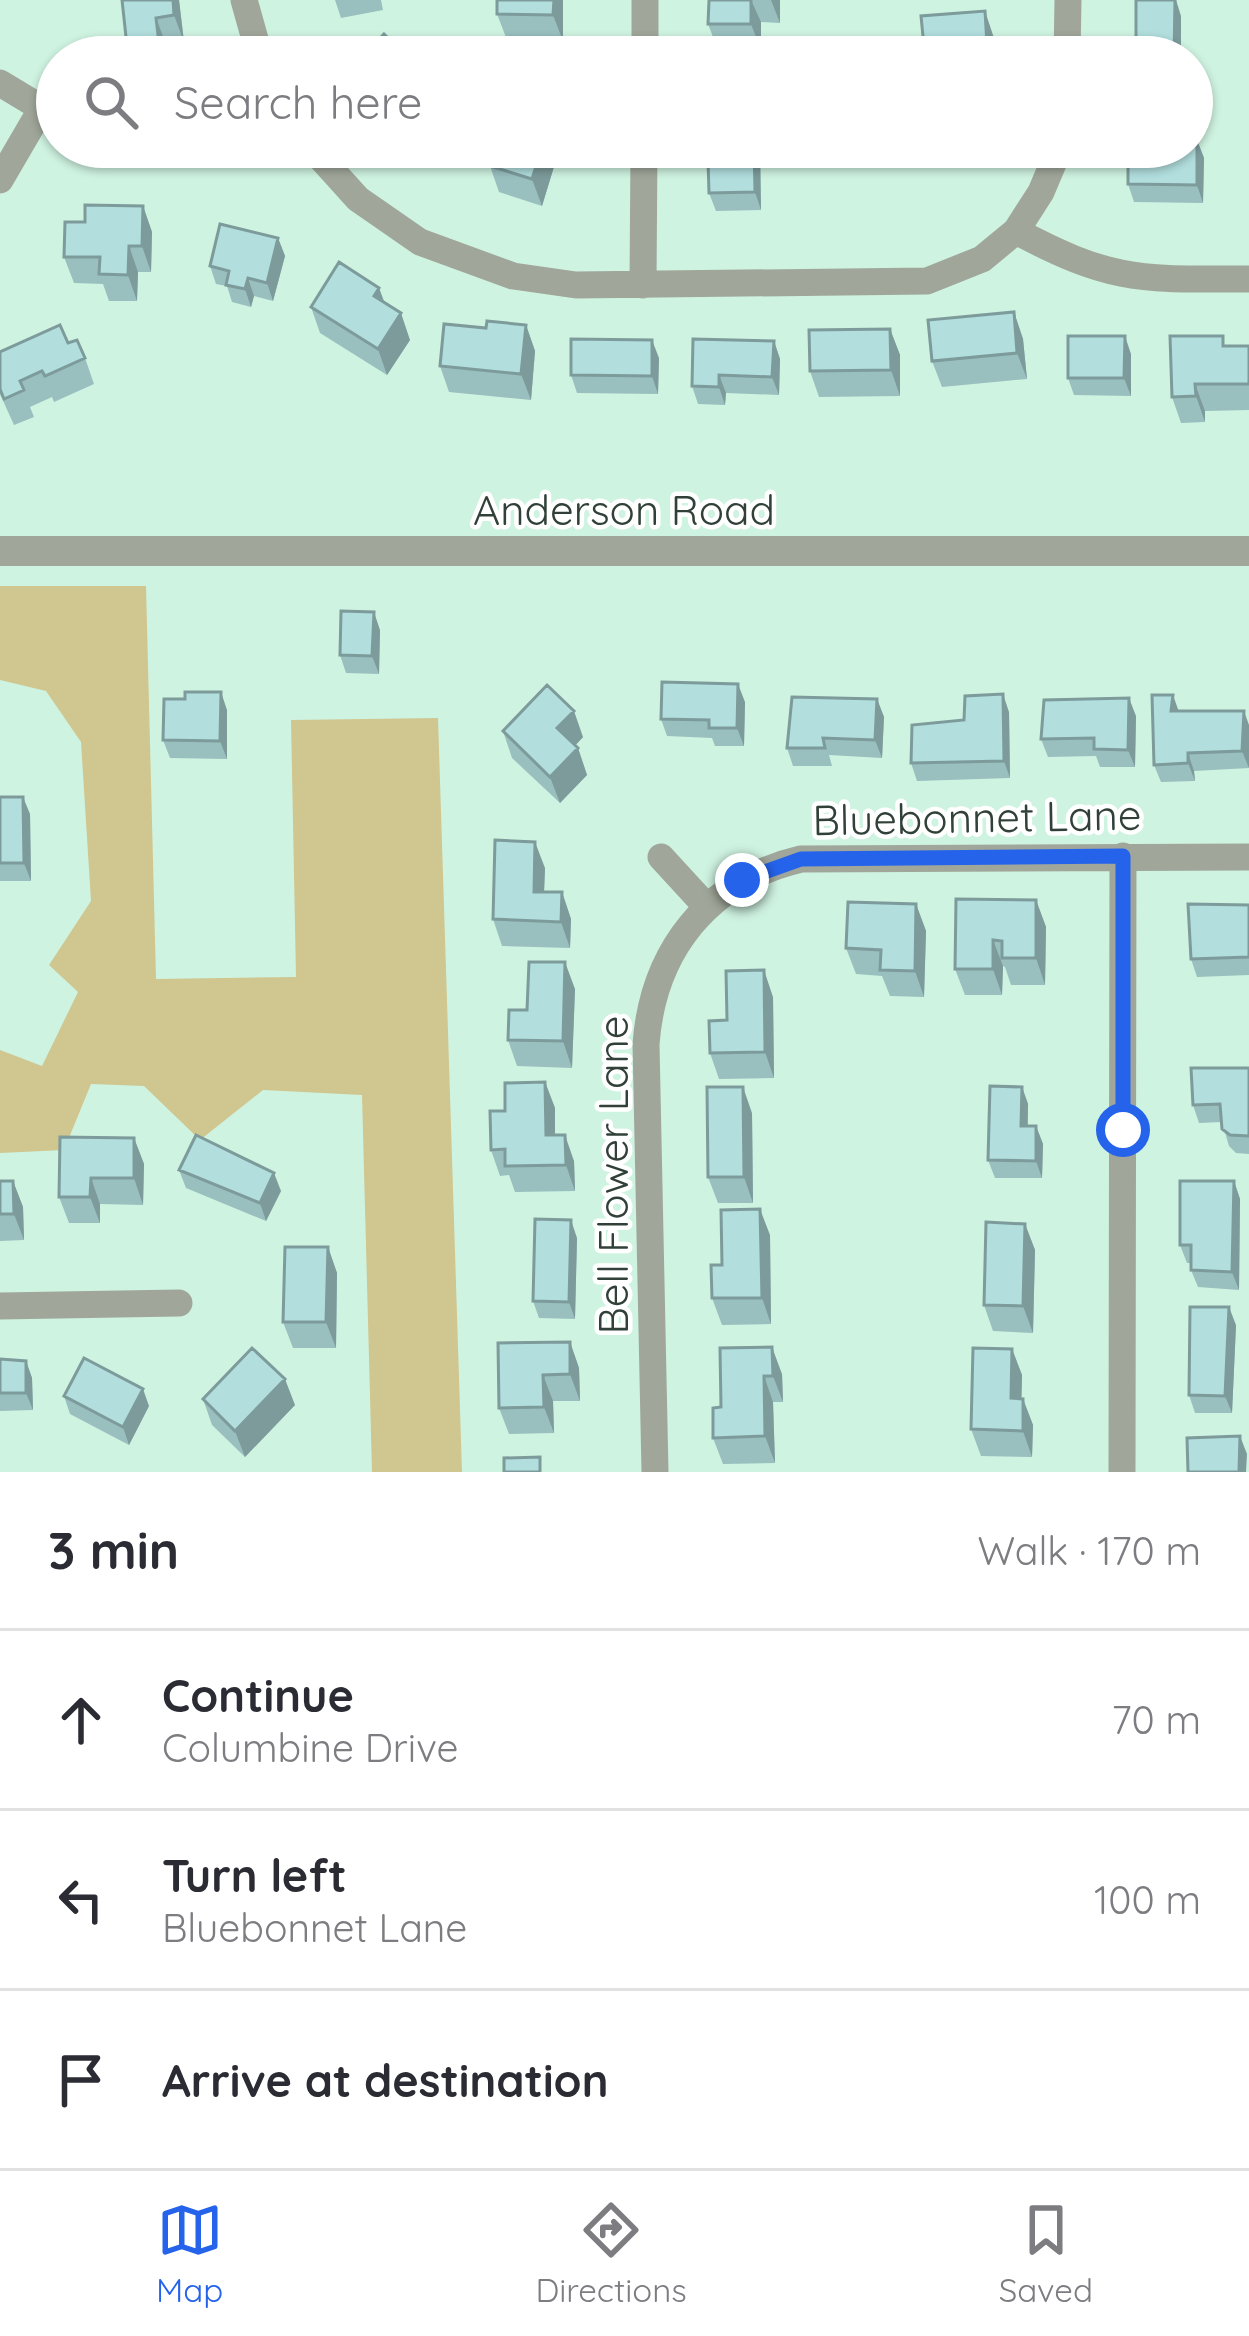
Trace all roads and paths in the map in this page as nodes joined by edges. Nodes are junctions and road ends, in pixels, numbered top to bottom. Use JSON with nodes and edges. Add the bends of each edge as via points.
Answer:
{"nodes":[{"id":1,"x":244,"y":0,"type":"edge"},
{"id":2,"x":646,"y":0,"type":"edge"},
{"id":3,"x":1068,"y":0,"type":"edge"},
{"id":4,"x":254,"y":36,"type":"edge"},
{"id":5,"x":645,"y":36,"type":"edge"},
{"id":6,"x":1067,"y":36,"type":"edge"},
{"id":7,"x":0,"y":83,"type":"edge"},
{"id":8,"x":36,"y":105,"type":"edge"},
{"id":9,"x":36,"y":131,"type":"edge"},
{"id":10,"x":330,"y":168,"type":"edge"},
{"id":11,"x":644,"y":168,"type":"edge"},
{"id":12,"x":1051,"y":168,"type":"edge"},
{"id":13,"x":0,"y":180,"type":"edge"},
{"id":14,"x":1016,"y":231,"type":"junction"},
{"id":15,"x":1249,"y":279,"type":"edge"},
{"id":16,"x":643,"y":285,"type":"junction"},
{"id":17,"x":0,"y":550,"type":"edge"},
{"id":18,"x":1249,"y":550,"type":"edge"},
{"id":19,"x":1123,"y":856,"type":"junction"},
{"id":20,"x":662,"y":857,"type":"dead end"},
{"id":21,"x":1249,"y":857,"type":"edge"},
{"id":22,"x":711,"y":902,"type":"junction"},
{"id":23,"x":178,"y":1303,"type":"dead end"},
{"id":24,"x":0,"y":1306,"type":"edge"},
{"id":25,"x":656,"y":1472,"type":"edge"},
{"id":26,"x":1122,"y":1472,"type":"edge"}],
"edges":[{"from":1,"to":4,"type":"street"},
{"from":2,"to":5,"type":"street"},
{"from":3,"to":6,"type":"street"},
{"from":7,"to":8,"type":"street"},
{"from":9,"to":13,"type":"street"},
{"from":10,"to":16,"type":"street","via":[[389,224],[449,255],[546,282]]},
{"from":11,"to":16,"type":"street"},
{"from":12,"to":14,"type":"street"},
{"from":14,"to":15,"type":"street","via":[[1105,274]]},
{"from":14,"to":16,"type":"street","via":[[968,266],[911,283]]},
{"from":17,"to":18,"type":"street","name":"Anderson Road"},
{"from":19,"to":21,"type":"street","name":"Bluebonnet Lane"},
{"from":19,"to":22,"type":"street","name":"Bluebonnet Lane","via":[[801,859],[772,866]]},
{"from":19,"to":26,"type":"street"},
{"from":20,"to":22,"type":"street"},
{"from":22,"to":25,"type":"street","name":"Bell Flower Lane","via":[[671,951],[648,1025]]},
{"from":23,"to":24,"type":"street"}]}
